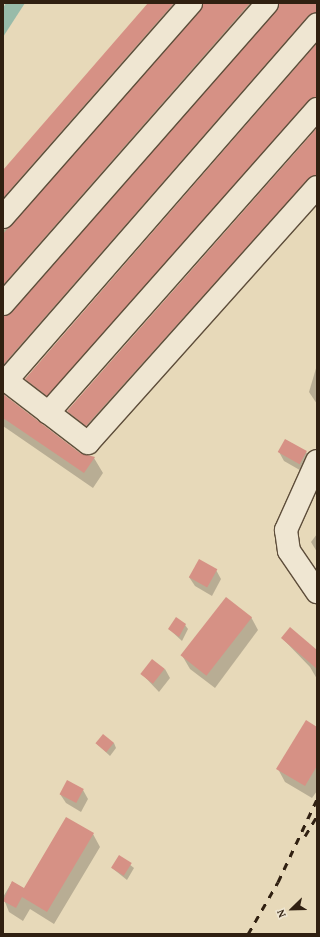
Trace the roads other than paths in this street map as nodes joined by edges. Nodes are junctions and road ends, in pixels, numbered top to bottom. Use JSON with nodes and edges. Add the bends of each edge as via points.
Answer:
{"nodes":[{"id":1,"x":191,"y":3,"type":"edge"},
{"id":2,"x":267,"y":3,"type":"edge"},
{"id":3,"x":317,"y":24,"type":"edge"},
{"id":4,"x":317,"y":109,"type":"edge"},
{"id":5,"x":317,"y":187,"type":"edge"},
{"id":6,"x":3,"y":217,"type":"edge"},
{"id":7,"x":3,"y":304,"type":"edge"},
{"id":8,"x":5,"y":379,"type":"edge"},
{"id":9,"x":48,"y":413,"type":"junction"},
{"id":10,"x":317,"y":460,"type":"edge"},
{"id":11,"x":317,"y":592,"type":"edge"}],
"edges":[{"from":1,"to":6,"type":"lane"},
{"from":2,"to":7,"type":"lane"},
{"from":3,"to":8,"type":"lane"},
{"from":4,"to":9,"type":"lane"},
{"from":5,"to":9,"type":"lane","via":[[88,443]]},
{"from":8,"to":9,"type":"lane"},
{"from":10,"to":11,"type":"lane","via":[[286,530],[289,551]]}]}
